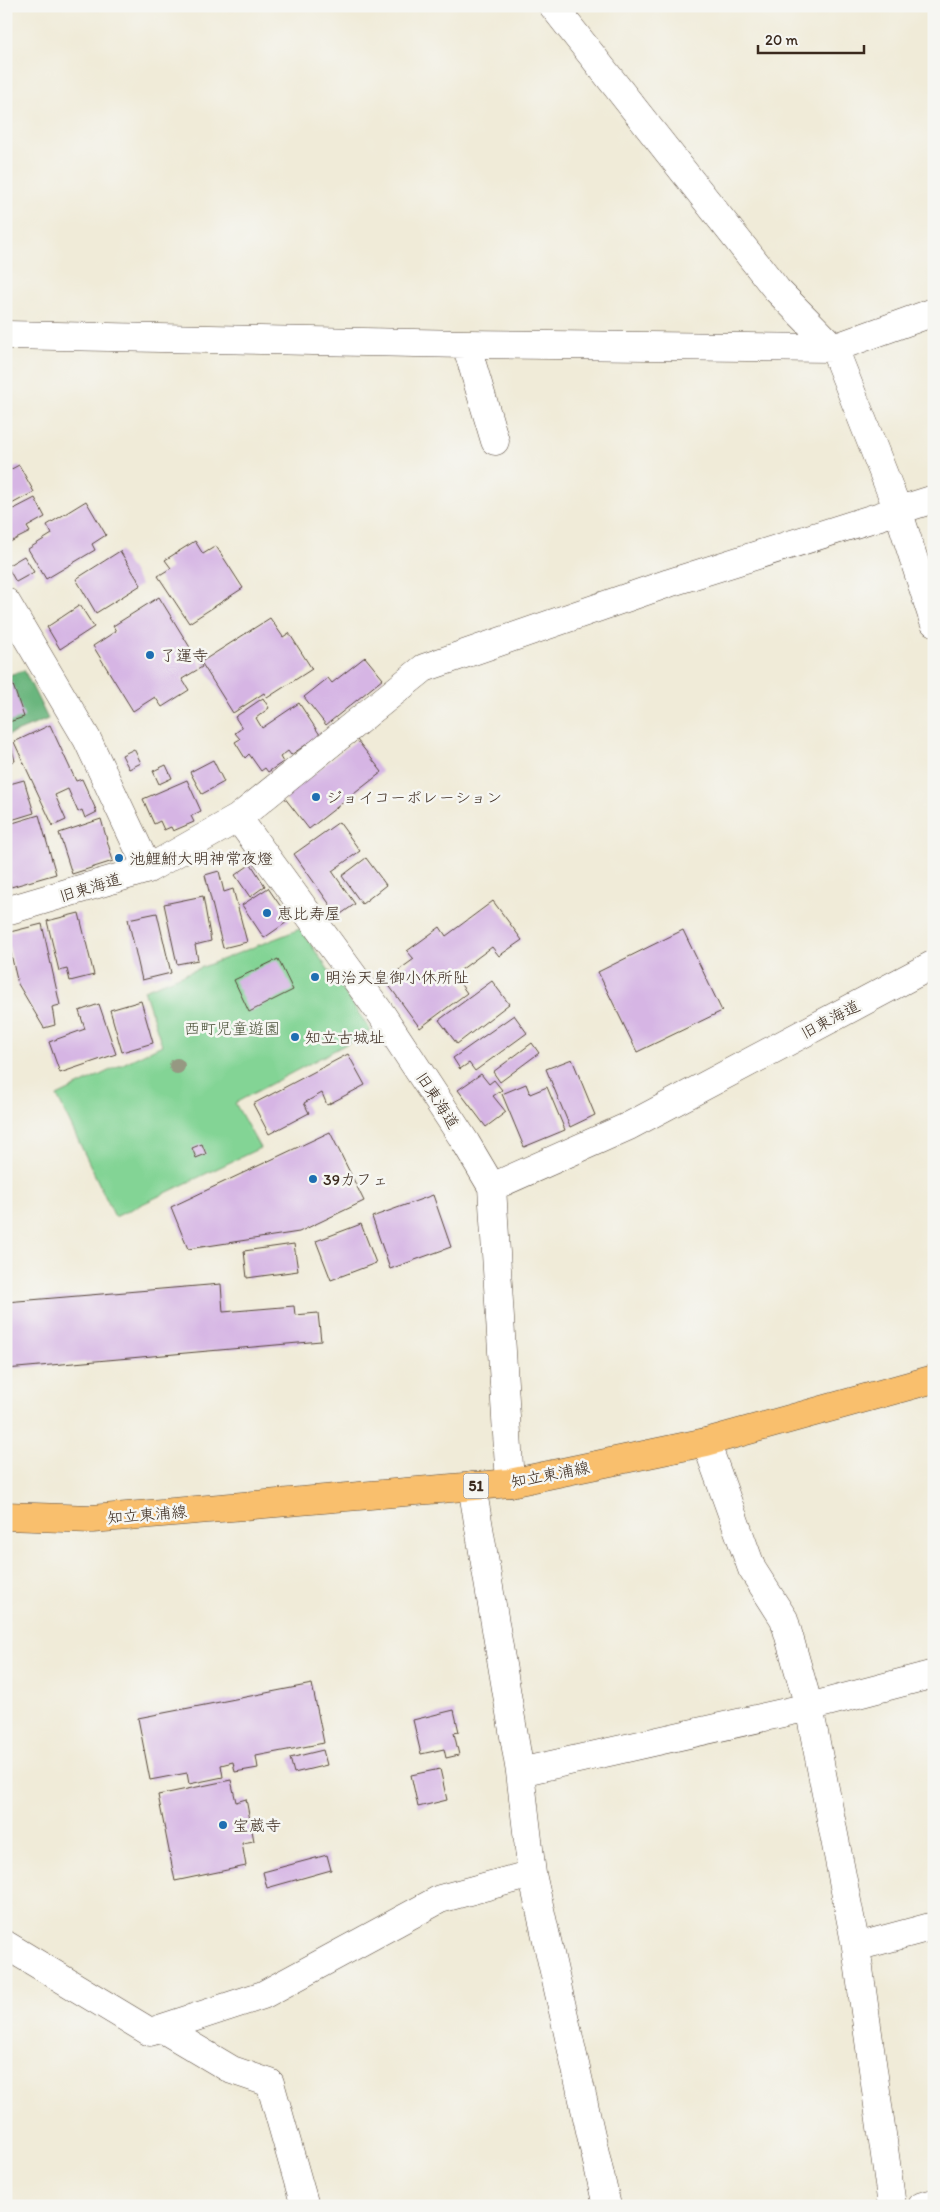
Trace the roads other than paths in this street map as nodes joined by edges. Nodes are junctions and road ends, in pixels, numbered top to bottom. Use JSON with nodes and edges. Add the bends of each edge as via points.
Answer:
{"nodes":[{"id":1,"x":553,"y":6,"type":"edge"},
{"id":2,"x":934,"y":312,"type":"edge"},
{"id":3,"x":6,"y":335,"type":"edge"},
{"id":4,"x":466,"y":344,"type":"junction"},
{"id":5,"x":834,"y":348,"type":"junction"},
{"id":6,"x":495,"y":441,"type":"dead end"},
{"id":7,"x":934,"y":499,"type":"edge"},
{"id":8,"x":898,"y":510,"type":"junction"},
{"id":9,"x":6,"y":602,"type":"edge"},
{"id":10,"x":934,"y":622,"type":"edge"},
{"id":11,"x":238,"y":818,"type":"junction"},
{"id":12,"x":148,"y":869,"type":"junction"},
{"id":13,"x":6,"y":912,"type":"edge"},
{"id":14,"x":934,"y":964,"type":"edge"},
{"id":15,"x":492,"y":1186,"type":"junction"},
{"id":16,"x":934,"y":1379,"type":"edge"},
{"id":17,"x":706,"y":1442,"type":"junction"},
{"id":18,"x":510,"y":1483,"type":"junction"},
{"id":19,"x":472,"y":1486,"type":"junction"},
{"id":20,"x":6,"y":1516,"type":"edge"},
{"id":21,"x":934,"y":1674,"type":"edge"},
{"id":22,"x":809,"y":1707,"type":"junction"},
{"id":23,"x":520,"y":1772,"type":"junction"},
{"id":24,"x":532,"y":1874,"type":"junction"},
{"id":25,"x":934,"y":1926,"type":"edge"},
{"id":26,"x":6,"y":1945,"type":"edge"},
{"id":27,"x":856,"y":1947,"type":"junction"},
{"id":28,"x":163,"y":2029,"type":"junction"},
{"id":29,"x":934,"y":2203,"type":"edge"},
{"id":30,"x":304,"y":2206,"type":"edge"},
{"id":31,"x":607,"y":2206,"type":"edge"},
{"id":32,"x":892,"y":2206,"type":"edge"},
{"id":33,"x":922,"y":2206,"type":"edge"}],
"edges":[{"from":1,"to":5,"type":"street","via":[[777,290]]},
{"from":2,"to":5,"type":"street"},
{"from":3,"to":4,"type":"street"},
{"from":4,"to":5,"type":"street"},
{"from":4,"to":6,"type":"street"},
{"from":5,"to":8,"type":"street"},
{"from":7,"to":8,"type":"street"},
{"from":8,"to":10,"type":"street"},
{"from":8,"to":11,"type":"street","via":[[669,583],[424,668]]},
{"from":9,"to":12,"type":"street","via":[[87,739]]},
{"from":11,"to":12,"type":"street","name":"旧東海道"},
{"from":11,"to":15,"type":"street","name":"旧東海道","via":[[382,1015]]},
{"from":12,"to":13,"type":"street","name":"旧東海道"},
{"from":14,"to":15,"type":"street","name":"旧東海道","via":[[629,1126]]},
{"from":15,"to":18,"type":"street"},
{"from":16,"to":17,"type":"main road","name":"知立東浦線","number":"51"},
{"from":17,"to":18,"type":"main road","name":"知立東浦線","number":"51"},
{"from":17,"to":22,"type":"street","via":[[752,1569],[784,1619]]},
{"from":18,"to":19,"type":"main road","name":"知立東浦線","number":"51"},
{"from":19,"to":20,"type":"main road","name":"知立東浦線","number":"51","via":[[92,1519]]},
{"from":19,"to":23,"type":"street"},
{"from":21,"to":22,"type":"street"},
{"from":22,"to":23,"type":"street"},
{"from":22,"to":27,"type":"street"},
{"from":23,"to":24,"type":"street"},
{"from":24,"to":28,"type":"street","via":[[440,1899],[263,1995]]},
{"from":24,"to":31,"type":"street"},
{"from":25,"to":27,"type":"street"},
{"from":26,"to":28,"type":"street","via":[[150,2032]]},
{"from":27,"to":32,"type":"street"},
{"from":28,"to":30,"type":"street","via":[[232,2070],[270,2083]]},
{"from":29,"to":33,"type":"street"}]}
